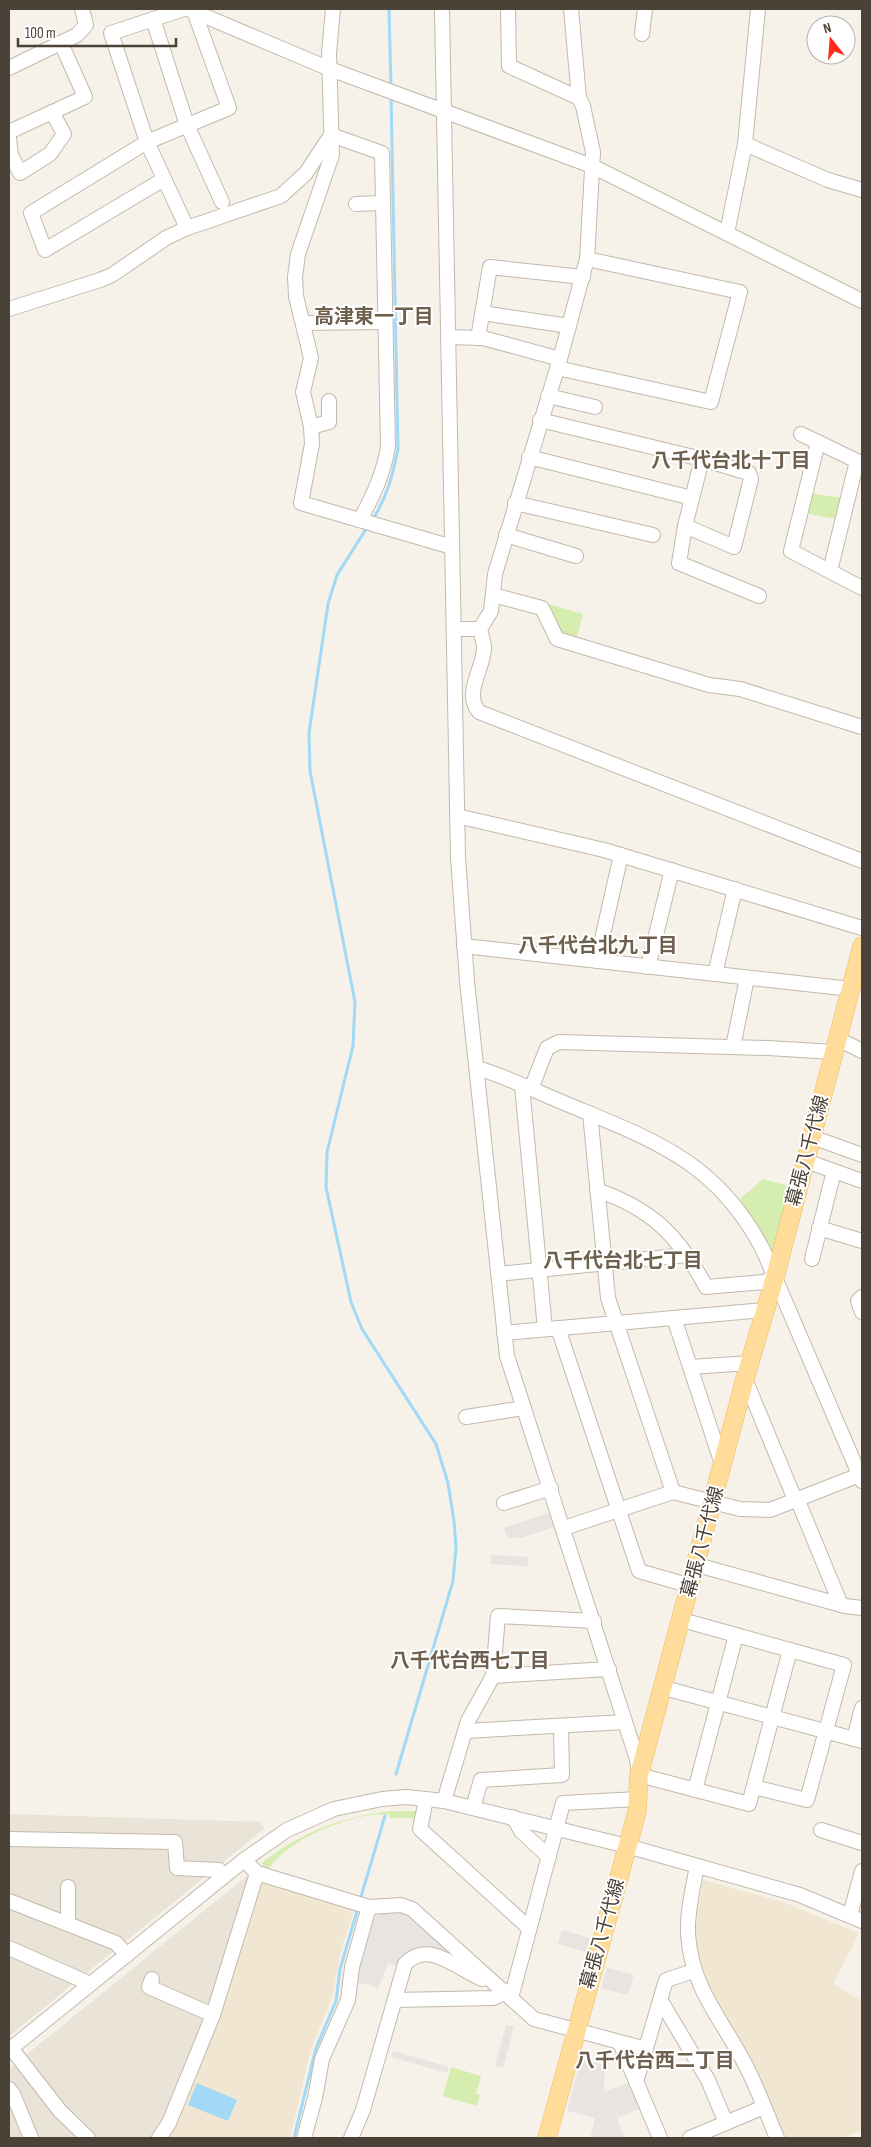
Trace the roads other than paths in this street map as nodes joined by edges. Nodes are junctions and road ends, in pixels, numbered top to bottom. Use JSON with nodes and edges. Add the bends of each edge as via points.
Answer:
{"nodes":[{"id":1,"x":82,"y":9,"type":"edge"},
{"id":2,"x":333,"y":9,"type":"edge"},
{"id":3,"x":442,"y":9,"type":"edge"},
{"id":4,"x":508,"y":9,"type":"edge"},
{"id":5,"x":571,"y":9,"type":"edge"},
{"id":6,"x":645,"y":9,"type":"edge"},
{"id":7,"x":758,"y":9,"type":"edge"},
{"id":8,"x":189,"y":10,"type":"edge"},
{"id":9,"x":153,"y":19,"type":"junction"},
{"id":10,"x":642,"y":34,"type":"dead end"},
{"id":11,"x":61,"y":43,"type":"junction"},
{"id":12,"x":9,"y":68,"type":"edge"},
{"id":13,"x":330,"y":69,"type":"junction"},
{"id":14,"x":579,"y":98,"type":"junction"},
{"id":15,"x":444,"y":110,"type":"junction"},
{"id":16,"x":52,"y":112,"type":"junction"},
{"id":17,"x":187,"y":125,"type":"junction"},
{"id":18,"x":9,"y":132,"type":"edge"},
{"id":19,"x":331,"y":135,"type":"junction"},
{"id":20,"x":9,"y":138,"type":"edge"},
{"id":21,"x":147,"y":142,"type":"junction"},
{"id":22,"x":745,"y":144,"type":"junction"},
{"id":23,"x":592,"y":166,"type":"junction"},
{"id":24,"x":164,"y":179,"type":"junction"},
{"id":25,"x":862,"y":190,"type":"edge"},
{"id":26,"x":222,"y":202,"type":"dead end"},
{"id":27,"x":382,"y":203,"type":"junction"},
{"id":28,"x":356,"y":204,"type":"dead end"},
{"id":29,"x":187,"y":228,"type":"junction"},
{"id":30,"x":727,"y":233,"type":"junction"},
{"id":31,"x":587,"y":259,"type":"junction"},
{"id":32,"x":583,"y":277,"type":"junction"},
{"id":33,"x":862,"y":301,"type":"edge"},
{"id":34,"x":10,"y":306,"type":"edge"},
{"id":35,"x":482,"y":313,"type":"junction"},
{"id":36,"x":384,"y":322,"type":"junction"},
{"id":37,"x":303,"y":323,"type":"junction"},
{"id":38,"x":569,"y":326,"type":"junction"},
{"id":39,"x":448,"y":337,"type":"junction"},
{"id":40,"x":478,"y":338,"type":"junction"},
{"id":41,"x":558,"y":363,"type":"junction"},
{"id":42,"x":548,"y":396,"type":"junction"},
{"id":43,"x":329,"y":401,"type":"dead end"},
{"id":44,"x":595,"y":407,"type":"dead end"},
{"id":45,"x":540,"y":420,"type":"junction"},
{"id":46,"x":311,"y":427,"type":"junction"},
{"id":47,"x":800,"y":434,"type":"dead end"},
{"id":48,"x":818,"y":442,"type":"junction"},
{"id":49,"x":529,"y":457,"type":"junction"},
{"id":50,"x":702,"y":459,"type":"junction"},
{"id":51,"x":692,"y":498,"type":"junction"},
{"id":52,"x":515,"y":503,"type":"junction"},
{"id":53,"x":362,"y":520,"type":"junction"},
{"id":54,"x":685,"y":526,"type":"junction"},
{"id":55,"x":506,"y":535,"type":"junction"},
{"id":56,"x":653,"y":535,"type":"dead end"},
{"id":57,"x":452,"y":547,"type":"junction"},
{"id":58,"x":576,"y":556,"type":"dead end"},
{"id":59,"x":830,"y":571,"type":"junction"},
{"id":60,"x":862,"y":588,"type":"edge"},
{"id":61,"x":492,"y":595,"type":"junction"},
{"id":62,"x":759,"y":596,"type":"dead end"},
{"id":63,"x":480,"y":628,"type":"junction"},
{"id":64,"x":454,"y":630,"type":"junction"},
{"id":65,"x":862,"y":727,"type":"edge"},
{"id":66,"x":457,"y":816,"type":"junction"},
{"id":67,"x":621,"y":855,"type":"junction"},
{"id":68,"x":862,"y":861,"type":"edge"},
{"id":69,"x":672,"y":870,"type":"junction"},
{"id":70,"x":735,"y":889,"type":"junction"},
{"id":71,"x":862,"y":928,"type":"edge"},
{"id":72,"x":464,"y":946,"type":"junction"},
{"id":73,"x":862,"y":946,"type":"edge"},
{"id":74,"x":598,"y":961,"type":"junction"},
{"id":75,"x":648,"y":967,"type":"junction"},
{"id":76,"x":715,"y":974,"type":"junction"},
{"id":77,"x":747,"y":978,"type":"junction"},
{"id":78,"x":851,"y":989,"type":"junction"},
{"id":79,"x":836,"y":1046,"type":"junction"},
{"id":80,"x":733,"y":1047,"type":"junction"},
{"id":81,"x":862,"y":1051,"type":"edge"},
{"id":82,"x":477,"y":1068,"type":"junction"},
{"id":83,"x":526,"y":1088,"type":"junction"},
{"id":84,"x":590,"y":1114,"type":"junction"},
{"id":85,"x":812,"y":1137,"type":"junction"},
{"id":86,"x":862,"y":1154,"type":"edge"},
{"id":87,"x":806,"y":1161,"type":"junction"},
{"id":88,"x":834,"y":1171,"type":"junction"},
{"id":89,"x":862,"y":1181,"type":"edge"},
{"id":90,"x":597,"y":1190,"type":"junction"},
{"id":91,"x":819,"y":1228,"type":"junction"},
{"id":92,"x":862,"y":1241,"type":"edge"},
{"id":93,"x":687,"y":1255,"type":"junction"},
{"id":94,"x":812,"y":1260,"type":"dead end"},
{"id":95,"x":604,"y":1264,"type":"junction"},
{"id":96,"x":539,"y":1270,"type":"junction"},
{"id":97,"x":498,"y":1274,"type":"junction"},
{"id":98,"x":775,"y":1277,"type":"junction"},
{"id":99,"x":862,"y":1297,"type":"edge"},
{"id":100,"x":765,"y":1310,"type":"junction"},
{"id":101,"x":862,"y":1312,"type":"edge"},
{"id":102,"x":674,"y":1318,"type":"junction"},
{"id":103,"x":616,"y":1323,"type":"junction"},
{"id":104,"x":552,"y":1329,"type":"junction"},
{"id":105,"x":504,"y":1333,"type":"junction"},
{"id":106,"x":690,"y":1368,"type":"junction"},
{"id":107,"x":748,"y":1371,"type":"junction"},
{"id":108,"x":524,"y":1408,"type":"junction"},
{"id":109,"x":466,"y":1417,"type":"dead end"},
{"id":110,"x":723,"y":1467,"type":"junction"},
{"id":111,"x":861,"y":1477,"type":"edge"},
{"id":112,"x":551,"y":1488,"type":"junction"},
{"id":113,"x":673,"y":1492,"type":"junction"},
{"id":114,"x":797,"y":1501,"type":"junction"},
{"id":115,"x":713,"y":1502,"type":"junction"},
{"id":116,"x":504,"y":1503,"type":"dead end"},
{"id":117,"x":620,"y":1510,"type":"junction"},
{"id":118,"x":564,"y":1528,"type":"junction"},
{"id":119,"x":697,"y":1565,"type":"junction"},
{"id":120,"x":691,"y":1586,"type":"junction"},
{"id":121,"x":840,"y":1605,"type":"junction"},
{"id":122,"x":862,"y":1608,"type":"edge"},
{"id":123,"x":682,"y":1620,"type":"junction"},
{"id":124,"x":594,"y":1621,"type":"junction"},
{"id":125,"x":736,"y":1635,"type":"junction"},
{"id":126,"x":790,"y":1650,"type":"junction"},
{"id":127,"x":609,"y":1669,"type":"junction"},
{"id":128,"x":493,"y":1676,"type":"junction"},
{"id":129,"x":664,"y":1688,"type":"junction"},
{"id":130,"x":718,"y":1702,"type":"junction"},
{"id":131,"x":862,"y":1708,"type":"edge"},
{"id":132,"x":772,"y":1717,"type":"junction"},
{"id":133,"x":625,"y":1722,"type":"junction"},
{"id":134,"x":561,"y":1726,"type":"junction"},
{"id":135,"x":465,"y":1731,"type":"junction"},
{"id":136,"x":826,"y":1731,"type":"junction"},
{"id":137,"x":858,"y":1740,"type":"edge"},
{"id":138,"x":639,"y":1775,"type":"junction"},
{"id":139,"x":754,"y":1787,"type":"junction"},
{"id":140,"x":695,"y":1790,"type":"junction"},
{"id":141,"x":426,"y":1799,"type":"junction"},
{"id":142,"x":638,"y":1799,"type":"junction"},
{"id":143,"x":444,"y":1801,"type":"junction"},
{"id":144,"x":473,"y":1808,"type":"junction"},
{"id":145,"x":513,"y":1817,"type":"junction"},
{"id":146,"x":558,"y":1829,"type":"junction"},
{"id":147,"x":821,"y":1830,"type":"dead end"},
{"id":148,"x":9,"y":1839,"type":"edge"},
{"id":149,"x":862,"y":1843,"type":"edge"},
{"id":150,"x":627,"y":1846,"type":"junction"},
{"id":151,"x":549,"y":1857,"type":"junction"},
{"id":152,"x":244,"y":1860,"type":"junction"},
{"id":153,"x":697,"y":1866,"type":"junction"},
{"id":154,"x":862,"y":1870,"type":"edge"},
{"id":155,"x":257,"y":1873,"type":"junction"},
{"id":156,"x":222,"y":1878,"type":"junction"},
{"id":157,"x":68,"y":1887,"type":"dead end"},
{"id":158,"x":9,"y":1901,"type":"edge"},
{"id":159,"x":362,"y":1905,"type":"junction"},
{"id":160,"x":856,"y":1918,"type":"edge"},
{"id":161,"x":68,"y":1924,"type":"junction"},
{"id":162,"x":529,"y":1928,"type":"junction"},
{"id":163,"x":9,"y":1948,"type":"edge"},
{"id":164,"x":127,"y":1955,"type":"junction"},
{"id":165,"x":694,"y":1971,"type":"junction"},
{"id":166,"x":152,"y":1979,"type":"dead end"},
{"id":167,"x":490,"y":1979,"type":"junction"},
{"id":168,"x":87,"y":1987,"type":"junction"},
{"id":169,"x":507,"y":1994,"type":"junction"},
{"id":170,"x":395,"y":2000,"type":"junction"},
{"id":171,"x":661,"y":2001,"type":"junction"},
{"id":172,"x":213,"y":2015,"type":"junction"},
{"id":173,"x":575,"y":2031,"type":"junction"},
{"id":174,"x":620,"y":2043,"type":"junction"},
{"id":175,"x":10,"y":2049,"type":"edge"},
{"id":176,"x":646,"y":2049,"type":"junction"},
{"id":177,"x":636,"y":2082,"type":"junction"},
{"id":178,"x":9,"y":2089,"type":"edge"},
{"id":179,"x":764,"y":2107,"type":"junction"},
{"id":180,"x":726,"y":2123,"type":"junction"},
{"id":181,"x":31,"y":2138,"type":"edge"},
{"id":182,"x":88,"y":2138,"type":"edge"},
{"id":183,"x":159,"y":2138,"type":"edge"},
{"id":184,"x":304,"y":2138,"type":"edge"},
{"id":185,"x":351,"y":2138,"type":"edge"},
{"id":186,"x":548,"y":2138,"type":"edge"},
{"id":187,"x":660,"y":2138,"type":"edge"},
{"id":188,"x":690,"y":2138,"type":"edge"},
{"id":189,"x":777,"y":2138,"type":"edge"}],
"edges":[{"from":1,"to":11,"type":"street","via":[[86,25],[77,35]]},
{"from":2,"to":13,"type":"street"},
{"from":3,"to":15,"type":"street"},
{"from":4,"to":14,"type":"street","via":[[509,66]]},
{"from":5,"to":14,"type":"street"},
{"from":6,"to":10,"type":"street"},
{"from":7,"to":22,"type":"street"},
{"from":8,"to":9,"type":"street"},
{"from":8,"to":13,"type":"street"},
{"from":8,"to":17,"type":"street","via":[[228,108]]},
{"from":9,"to":17,"type":"street"},
{"from":9,"to":21,"type":"street","via":[[111,33]]},
{"from":11,"to":12,"type":"street"},
{"from":11,"to":16,"type":"street","via":[[85,96]]},
{"from":13,"to":15,"type":"street"},
{"from":13,"to":19,"type":"street"},
{"from":14,"to":23,"type":"street","via":[[593,152]]},
{"from":15,"to":23,"type":"street"},
{"from":15,"to":39,"type":"street"},
{"from":16,"to":18,"type":"street"},
{"from":16,"to":20,"type":"street","via":[[64,134],[50,154],[20,173]]},
{"from":17,"to":21,"type":"street"},
{"from":17,"to":26,"type":"street"},
{"from":19,"to":27,"type":"street","via":[[382,153]]},
{"from":19,"to":29,"type":"street","via":[[306,174],[281,196]]},
{"from":19,"to":37,"type":"street","via":[[332,155],[296,266],[296,296]]},
{"from":21,"to":24,"type":"street"},
{"from":21,"to":24,"type":"street","via":[[31,213],[45,250]]},
{"from":22,"to":25,"type":"street","via":[[828,180]]},
{"from":22,"to":30,"type":"street"},
{"from":23,"to":30,"type":"street"},
{"from":23,"to":31,"type":"street"},
{"from":24,"to":29,"type":"street"},
{"from":27,"to":28,"type":"street"},
{"from":27,"to":36,"type":"street"},
{"from":29,"to":34,"type":"street","via":[[166,238],[112,275]]},
{"from":30,"to":33,"type":"street"},
{"from":31,"to":32,"type":"street"},
{"from":31,"to":41,"type":"street","via":[[740,292],[711,402]]},
{"from":32,"to":35,"type":"street","via":[[490,268]]},
{"from":32,"to":38,"type":"street"},
{"from":35,"to":38,"type":"street"},
{"from":35,"to":40,"type":"street"},
{"from":36,"to":37,"type":"street"},
{"from":36,"to":53,"type":"street","via":[[388,446],[375,492]]},
{"from":37,"to":46,"type":"street","via":[[310,358],[303,392]]},
{"from":38,"to":41,"type":"street"},
{"from":39,"to":40,"type":"street"},
{"from":39,"to":57,"type":"street"},
{"from":40,"to":41,"type":"street"},
{"from":41,"to":42,"type":"street"},
{"from":42,"to":44,"type":"street"},
{"from":42,"to":45,"type":"street"},
{"from":43,"to":46,"type":"street","via":[[329,422]]},
{"from":45,"to":49,"type":"street"},
{"from":45,"to":50,"type":"street"},
{"from":46,"to":53,"type":"street","via":[[312,444],[301,503]]},
{"from":47,"to":48,"type":"street"},
{"from":48,"to":59,"type":"street","via":[[791,551]]},
{"from":48,"to":59,"type":"street","via":[[857,461]]},
{"from":49,"to":51,"type":"street"},
{"from":49,"to":52,"type":"street"},
{"from":50,"to":51,"type":"street"},
{"from":50,"to":54,"type":"street","via":[[749,473],[751,479],[734,547]]},
{"from":51,"to":54,"type":"street"},
{"from":52,"to":55,"type":"street"},
{"from":52,"to":56,"type":"street"},
{"from":53,"to":57,"type":"street"},
{"from":54,"to":62,"type":"street","via":[[679,563]]},
{"from":55,"to":58,"type":"street"},
{"from":55,"to":61,"type":"street"},
{"from":57,"to":64,"type":"street"},
{"from":59,"to":60,"type":"street"},
{"from":61,"to":63,"type":"street","via":[[491,611]]},
{"from":61,"to":65,"type":"street","via":[[542,608],[557,639],[709,686],[740,689]]},
{"from":63,"to":64,"type":"street"},
{"from":63,"to":68,"type":"street","via":[[484,648],[474,703],[479,712]]},
{"from":64,"to":66,"type":"street"},
{"from":66,"to":67,"type":"street"},
{"from":66,"to":72,"type":"street"},
{"from":67,"to":69,"type":"street"},
{"from":67,"to":74,"type":"street"},
{"from":69,"to":70,"type":"street"},
{"from":69,"to":75,"type":"street"},
{"from":70,"to":71,"type":"street"},
{"from":70,"to":76,"type":"street"},
{"from":72,"to":74,"type":"street"},
{"from":72,"to":82,"type":"street"},
{"from":73,"to":78,"type":"main road","name":"幕張八千代線"},
{"from":74,"to":75,"type":"street"},
{"from":75,"to":76,"type":"street"},
{"from":76,"to":77,"type":"street"},
{"from":77,"to":78,"type":"street"},
{"from":77,"to":80,"type":"street"},
{"from":78,"to":79,"type":"main road","name":"幕張八千代線"},
{"from":79,"to":80,"type":"street"},
{"from":79,"to":81,"type":"street"},
{"from":79,"to":85,"type":"main road","name":"幕張八千代線"},
{"from":80,"to":83,"type":"street","via":[[559,1042],[547,1048]]},
{"from":82,"to":83,"type":"street"},
{"from":82,"to":97,"type":"street"},
{"from":83,"to":84,"type":"street"},
{"from":83,"to":96,"type":"street"},
{"from":84,"to":90,"type":"street"},
{"from":84,"to":98,"type":"street","via":[[666,1147],[715,1184],[744,1217]]},
{"from":85,"to":86,"type":"street"},
{"from":85,"to":87,"type":"main road","name":"幕張八千代線"},
{"from":87,"to":88,"type":"street"},
{"from":87,"to":98,"type":"main road","name":"幕張八千代線"},
{"from":88,"to":89,"type":"street"},
{"from":88,"to":91,"type":"street"},
{"from":90,"to":93,"type":"street","via":[[633,1204],[650,1216]]},
{"from":90,"to":95,"type":"street"},
{"from":91,"to":92,"type":"street"},
{"from":91,"to":94,"type":"street"},
{"from":93,"to":95,"type":"street"},
{"from":93,"to":98,"type":"street","via":[[706,1287],[764,1282]]},
{"from":95,"to":96,"type":"street"},
{"from":95,"to":103,"type":"street","via":[[608,1298]]},
{"from":96,"to":97,"type":"street"},
{"from":96,"to":104,"type":"street"},
{"from":97,"to":105,"type":"street"},
{"from":98,"to":100,"type":"main road","name":"幕張八千代線"},
{"from":98,"to":111,"type":"street"},
{"from":99,"to":101,"type":"street","via":[[858,1301]]},
{"from":100,"to":102,"type":"street"},
{"from":100,"to":107,"type":"main road","name":"幕張八千代線"},
{"from":102,"to":103,"type":"street"},
{"from":102,"to":106,"type":"street"},
{"from":103,"to":104,"type":"street"},
{"from":103,"to":113,"type":"street"},
{"from":104,"to":105,"type":"street"},
{"from":104,"to":117,"type":"street"},
{"from":105,"to":108,"type":"street","via":[[507,1356]]},
{"from":106,"to":107,"type":"street"},
{"from":106,"to":110,"type":"street"},
{"from":107,"to":110,"type":"main road","name":"幕張八千代線"},
{"from":107,"to":114,"type":"street"},
{"from":108,"to":109,"type":"street"},
{"from":108,"to":112,"type":"street"},
{"from":110,"to":115,"type":"main road","name":"幕張八千代線"},
{"from":111,"to":114,"type":"street"},
{"from":112,"to":116,"type":"street"},
{"from":112,"to":118,"type":"street"},
{"from":113,"to":115,"type":"street"},
{"from":113,"to":117,"type":"street"},
{"from":114,"to":115,"type":"street","via":[[770,1510],[755,1511]]},
{"from":114,"to":121,"type":"street"},
{"from":115,"to":119,"type":"main road","name":"幕張八千代線"},
{"from":117,"to":118,"type":"street"},
{"from":117,"to":120,"type":"street","via":[[639,1571]]},
{"from":118,"to":124,"type":"street"},
{"from":119,"to":120,"type":"main road","name":"幕張八千代線"},
{"from":119,"to":121,"type":"street"},
{"from":120,"to":123,"type":"main road","name":"幕張八千代線"},
{"from":121,"to":122,"type":"street"},
{"from":123,"to":125,"type":"street"},
{"from":123,"to":129,"type":"main road","name":"幕張八千代線"},
{"from":124,"to":127,"type":"street"},
{"from":124,"to":128,"type":"street","via":[[498,1616]]},
{"from":125,"to":126,"type":"street"},
{"from":125,"to":130,"type":"street"},
{"from":126,"to":132,"type":"street"},
{"from":126,"to":136,"type":"street","via":[[844,1665]]},
{"from":127,"to":128,"type":"street"},
{"from":127,"to":133,"type":"street"},
{"from":128,"to":135,"type":"street"},
{"from":129,"to":130,"type":"street"},
{"from":129,"to":138,"type":"main road","name":"幕張八千代線"},
{"from":130,"to":132,"type":"street"},
{"from":130,"to":140,"type":"street"},
{"from":131,"to":137,"type":"street"},
{"from":132,"to":136,"type":"street"},
{"from":132,"to":139,"type":"street"},
{"from":133,"to":134,"type":"street"},
{"from":133,"to":138,"type":"street"},
{"from":134,"to":135,"type":"street"},
{"from":134,"to":144,"type":"street","via":[[562,1775],[481,1780]]},
{"from":135,"to":143,"type":"street"},
{"from":136,"to":137,"type":"street"},
{"from":136,"to":139,"type":"street","via":[[807,1800]]},
{"from":138,"to":140,"type":"street"},
{"from":138,"to":142,"type":"main road","name":"幕張八千代線"},
{"from":139,"to":140,"type":"street","via":[[748,1804]]},
{"from":141,"to":143,"type":"street"},
{"from":141,"to":152,"type":"street","via":[[389,1798],[355,1803],[286,1830]]},
{"from":141,"to":162,"type":"street","via":[[420,1829]]},
{"from":142,"to":146,"type":"street","via":[[563,1803]]},
{"from":142,"to":150,"type":"main road","name":"幕張八千代線"},
{"from":143,"to":144,"type":"street"},
{"from":144,"to":145,"type":"street"},
{"from":145,"to":146,"type":"street"},
{"from":145,"to":151,"type":"street","via":[[521,1831]]},
{"from":146,"to":150,"type":"street"},
{"from":146,"to":151,"type":"street"},
{"from":147,"to":149,"type":"street"},
{"from":148,"to":156,"type":"street","via":[[175,1842],[177,1868],[219,1870]]},
{"from":150,"to":153,"type":"street"},
{"from":150,"to":173,"type":"main road","name":"幕張八千代線"},
{"from":151,"to":162,"type":"street"},
{"from":152,"to":155,"type":"street"},
{"from":152,"to":156,"type":"street"},
{"from":153,"to":160,"type":"street","via":[[791,1892]]},
{"from":153,"to":165,"type":"street","via":[[688,1923]]},
{"from":154,"to":160,"type":"street"},
{"from":155,"to":159,"type":"street"},
{"from":155,"to":172,"type":"street"},
{"from":156,"to":164,"type":"street"},
{"from":157,"to":161,"type":"street"},
{"from":158,"to":161,"type":"street"},
{"from":159,"to":167,"type":"street","via":[[401,1904],[412,1909]]},
{"from":159,"to":184,"type":"street","via":[[348,2000],[322,2059]]},
{"from":161,"to":164,"type":"street","via":[[116,1943]]},
{"from":162,"to":169,"type":"street"},
{"from":163,"to":168,"type":"street","via":[[84,1981]]},
{"from":164,"to":168,"type":"street"},
{"from":165,"to":171,"type":"street","via":[[666,1980]]},
{"from":165,"to":179,"type":"street","via":[[702,1993],[748,2071]]},
{"from":166,"to":172,"type":"street","via":[[149,1987]]},
{"from":167,"to":169,"type":"street"},
{"from":167,"to":170,"type":"street","via":[[481,1979],[440,1956],[421,1954],[405,1964]]},
{"from":168,"to":175,"type":"street"},
{"from":169,"to":170,"type":"street","via":[[493,1998]]},
{"from":169,"to":173,"type":"street","via":[[534,2019]]},
{"from":170,"to":185,"type":"street","via":[[363,2110]]},
{"from":171,"to":176,"type":"street"},
{"from":171,"to":180,"type":"street","via":[[708,2080]]},
{"from":172,"to":183,"type":"street","via":[[170,2122]]},
{"from":173,"to":174,"type":"street"},
{"from":173,"to":186,"type":"main road","name":"幕張八千代線"},
{"from":174,"to":176,"type":"street"},
{"from":174,"to":177,"type":"street"},
{"from":175,"to":182,"type":"street","via":[[60,2111]]},
{"from":176,"to":177,"type":"street"},
{"from":177,"to":187,"type":"street"},
{"from":178,"to":181,"type":"street"},
{"from":179,"to":180,"type":"street"},
{"from":179,"to":189,"type":"street"},
{"from":180,"to":188,"type":"street"}]}
